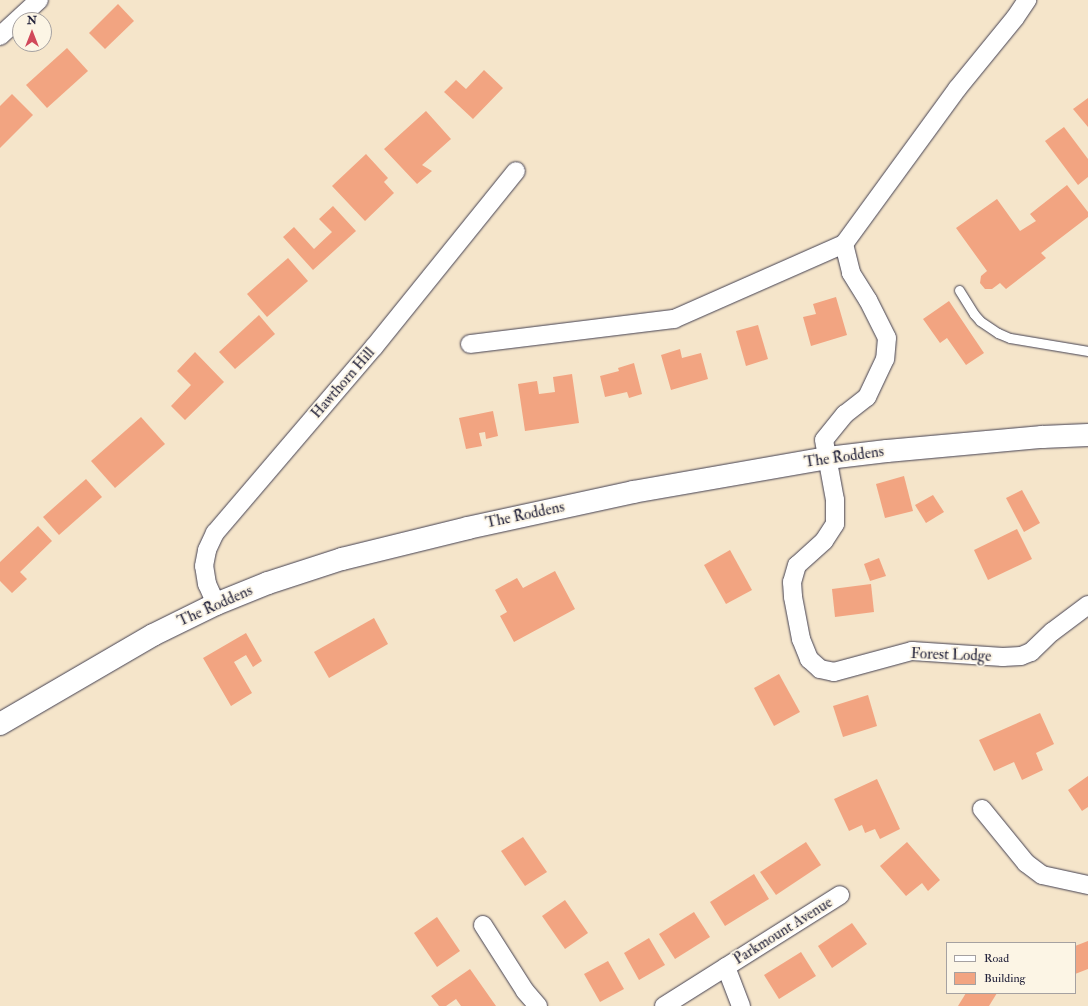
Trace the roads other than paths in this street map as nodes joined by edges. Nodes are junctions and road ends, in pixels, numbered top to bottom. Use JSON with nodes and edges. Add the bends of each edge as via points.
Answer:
{"nodes":[{"id":1,"x":39,"y":0,"type":"edge"},
{"id":2,"x":1027,"y":0,"type":"edge"},
{"id":3,"x":0,"y":36,"type":"edge"},
{"id":4,"x":516,"y":171,"type":"dead end"},
{"id":5,"x":844,"y":244,"type":"junction"},
{"id":6,"x":959,"y":290,"type":"dead end"},
{"id":7,"x":470,"y":344,"type":"dead end"},
{"id":8,"x":1088,"y":351,"type":"edge"},
{"id":9,"x":1088,"y":435,"type":"edge"},
{"id":10,"x":828,"y":458,"type":"junction"},
{"id":11,"x":216,"y":604,"type":"junction"},
{"id":12,"x":1088,"y":605,"type":"edge"},
{"id":13,"x":0,"y":724,"type":"edge"},
{"id":14,"x":982,"y":810,"type":"dead end"},
{"id":15,"x":1088,"y":885,"type":"edge"},
{"id":16,"x":840,"y":895,"type":"dead end"},
{"id":17,"x":484,"y":925,"type":"dead end"},
{"id":18,"x":726,"y":967,"type":"junction"},
{"id":19,"x":538,"y":1006,"type":"edge"},
{"id":20,"x":664,"y":1006,"type":"edge"},
{"id":21,"x":741,"y":1006,"type":"edge"}],
"edges":[{"from":1,"to":3,"type":"street"},
{"from":2,"to":5,"type":"street","via":[[957,89]]},
{"from":4,"to":11,"type":"street","name":"Hawthorn Hill","via":[[374,346],[215,533],[207,550],[204,566],[207,584]]},
{"from":5,"to":7,"type":"street","via":[[674,319]]},
{"from":5,"to":10,"type":"street","name":"Forest Lodge","via":[[851,273],[886,338],[885,359],[867,397],[845,414],[824,440]]},
{"from":6,"to":8,"type":"lane","via":[[980,321],[998,333],[1017,339]]},
{"from":9,"to":10,"type":"street","name":"The Roddens","via":[[894,450]]},
{"from":10,"to":11,"type":"street","name":"The Roddens","via":[[633,492],[468,528],[342,559],[268,583]]},
{"from":10,"to":12,"type":"street","name":"Forest Lodge","via":[[836,505],[835,524],[824,541],[797,565],[792,585],[803,648],[808,660],[820,669],[830,672],[842,671],[907,652],[922,651],[1021,656],[1033,650]]},
{"from":11,"to":13,"type":"street","name":"The Roddens","via":[[153,635]]},
{"from":14,"to":15,"type":"street","via":[[1026,863],[1042,875]]},
{"from":16,"to":18,"type":"street","name":"Parkmount Avenue"},
{"from":17,"to":19,"type":"street"},
{"from":18,"to":20,"type":"street","name":"Parkmount Avenue"},
{"from":18,"to":21,"type":"street","name":"Parkmount Avenue"}]}
